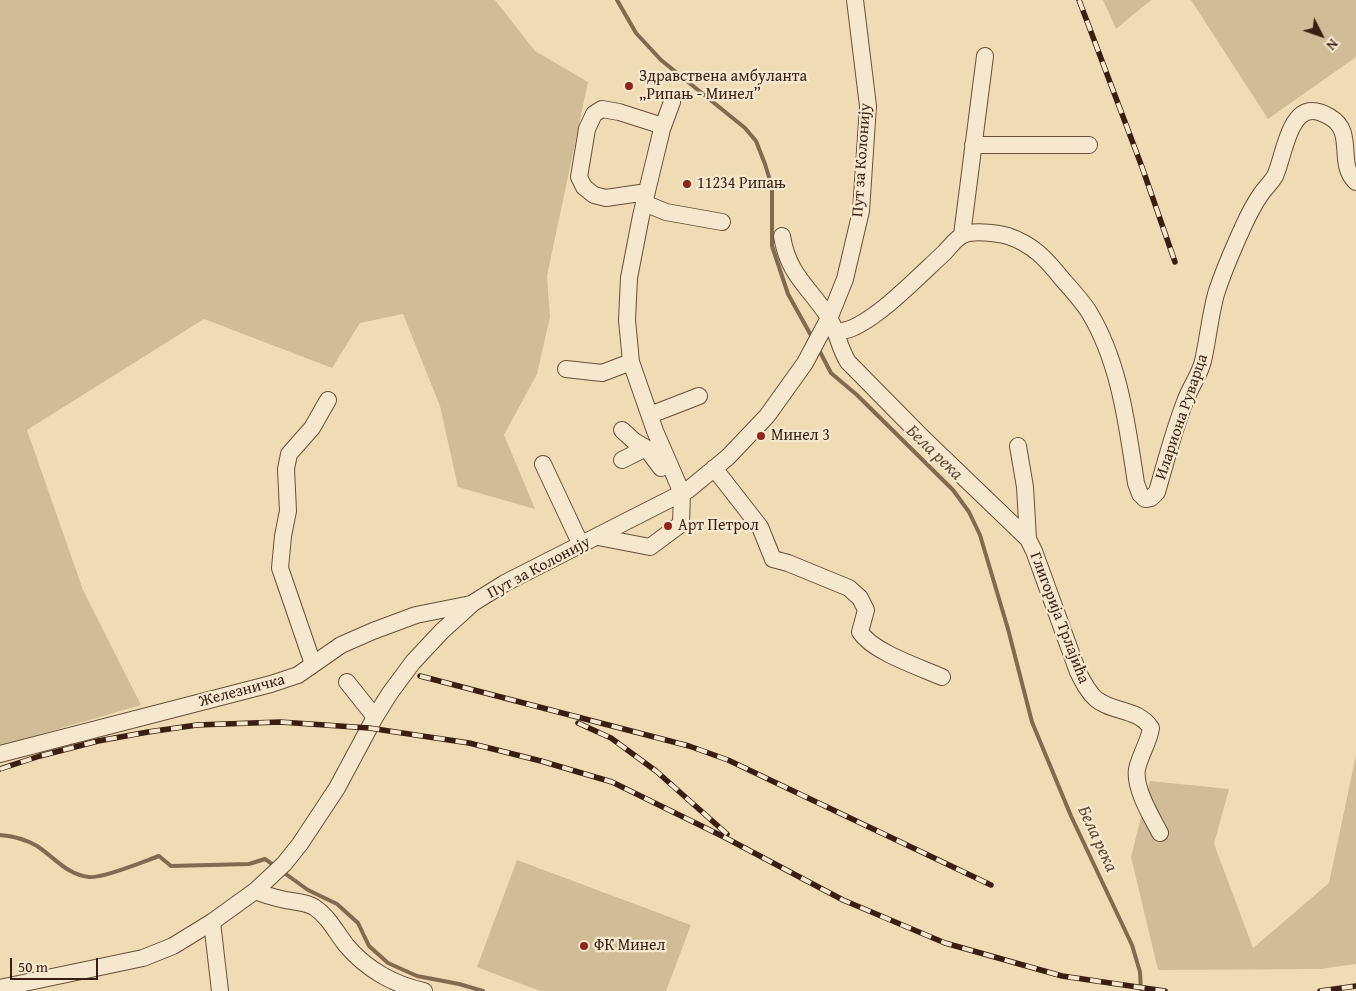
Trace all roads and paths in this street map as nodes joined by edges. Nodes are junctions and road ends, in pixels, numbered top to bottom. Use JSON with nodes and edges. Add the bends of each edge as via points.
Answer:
{"nodes":[{"id":1,"x":854,"y":0,"type":"edge"},
{"id":2,"x":986,"y":56,"type":"dead end"},
{"id":3,"x":672,"y":102,"type":"dead end"},
{"id":4,"x":663,"y":126,"type":"junction"},
{"id":5,"x":973,"y":145,"type":"junction"},
{"id":6,"x":1089,"y":145,"type":"dead end"},
{"id":7,"x":1356,"y":182,"type":"edge"},
{"id":8,"x":645,"y":197,"type":"junction"},
{"id":9,"x":722,"y":222,"type":"dead end"},
{"id":10,"x":962,"y":234,"type":"junction"},
{"id":11,"x":782,"y":236,"type":"dead end"},
{"id":12,"x":828,"y":328,"type":"junction"},
{"id":13,"x":632,"y":362,"type":"junction"},
{"id":14,"x":566,"y":369,"type":"dead end"},
{"id":15,"x":699,"y":396,"type":"dead end"},
{"id":16,"x":328,"y":400,"type":"dead end"},
{"id":17,"x":652,"y":423,"type":"junction"},
{"id":18,"x":634,"y":440,"type":"junction"},
{"id":19,"x":1018,"y":446,"type":"dead end"},
{"id":20,"x":622,"y":460,"type":"dead end"},
{"id":21,"x":543,"y":464,"type":"dead end"},
{"id":22,"x":661,"y":468,"type":"dead end"},
{"id":23,"x":714,"y":468,"type":"junction"},
{"id":24,"x":682,"y":493,"type":"junction"},
{"id":25,"x":598,"y":536,"type":"junction"},
{"id":26,"x":1028,"y":539,"type":"junction"},
{"id":27,"x":581,"y":545,"type":"junction"},
{"id":28,"x":474,"y":604,"type":"junction"},
{"id":29,"x":313,"y":664,"type":"junction"},
{"id":30,"x":942,"y":677,"type":"dead end"},
{"id":31,"x":347,"y":682,"type":"dead end"},
{"id":32,"x":375,"y":717,"type":"junction"},
{"id":33,"x":0,"y":754,"type":"edge"},
{"id":34,"x":1160,"y":832,"type":"dead end"},
{"id":35,"x":255,"y":891,"type":"junction"},
{"id":36,"x":212,"y":922,"type":"junction"},
{"id":37,"x":62,"y":983,"type":"edge"},
{"id":38,"x":0,"y":988,"type":"edge"},
{"id":39,"x":220,"y":991,"type":"edge"},
{"id":40,"x":424,"y":991,"type":"edge"}],
"edges":[{"from":1,"to":12,"type":"street","name":"Пут за Колонију","via":[[868,106],[861,211],[845,279]]},
{"from":2,"to":5,"type":"street"},
{"from":3,"to":4,"type":"street"},
{"from":4,"to":8,"type":"street"},
{"from":4,"to":8,"type":"street","via":[[602,110],[594,114],[587,129],[579,177],[584,188],[606,198]]},
{"from":5,"to":6,"type":"street"},
{"from":5,"to":10,"type":"street"},
{"from":7,"to":10,"type":"street","name":"Илариона Руварца","via":[[1351,178],[1347,165],[1344,129],[1337,120],[1322,112],[1312,110],[1305,113],[1296,121],[1287,138],[1274,177],[1260,196],[1230,257],[1216,294],[1203,363],[1186,398],[1157,492],[1152,498],[1140,494],[1136,483],[1115,371],[1088,310],[1040,253],[1022,241],[1000,234]]},
{"from":8,"to":9,"type":"street","via":[[666,212]]},
{"from":8,"to":13,"type":"street","via":[[630,278],[627,320]]},
{"from":10,"to":12,"type":"street","via":[[869,318],[848,330]]},
{"from":11,"to":12,"type":"street","name":"Глигорија Трлајића","via":[[793,270]]},
{"from":12,"to":23,"type":"street","name":"Пут за Колонију","via":[[767,416]]},
{"from":12,"to":26,"type":"street","name":"Глигорија Трлајића","via":[[848,362]]},
{"from":13,"to":14,"type":"street","via":[[602,373]]},
{"from":13,"to":17,"type":"street"},
{"from":15,"to":17,"type":"street"},
{"from":16,"to":29,"type":"street","via":[[312,428],[289,454],[286,468],[288,511],[280,568]]},
{"from":17,"to":18,"type":"street"},
{"from":17,"to":24,"type":"street"},
{"from":18,"to":20,"type":"street"},
{"from":18,"to":22,"type":"street"},
{"from":19,"to":26,"type":"street","via":[[1025,487]]},
{"from":21,"to":27,"type":"street"},
{"from":23,"to":24,"type":"street","name":"Пут за Колонију"},
{"from":23,"to":30,"type":"street","via":[[760,527],[773,559],[849,588],[860,598],[866,610],[860,632],[865,640]]},
{"from":24,"to":25,"type":"street","name":"Пут за Колонију"},
{"from":24,"to":25,"type":"street","via":[[681,524],[650,547]]},
{"from":25,"to":27,"type":"street","name":"Пут за Колонију"},
{"from":26,"to":34,"type":"street","name":"Глигорија Трлајића","via":[[1087,689],[1096,700],[1138,715],[1152,728],[1137,769],[1137,778]]},
{"from":27,"to":28,"type":"street","name":"Пут за Колонију","via":[[505,583]]},
{"from":28,"to":29,"type":"street","name":"Железничка","via":[[416,615],[373,630],[341,645]]},
{"from":28,"to":32,"type":"street","name":"Пут за Колонију","via":[[413,662]]},
{"from":29,"to":33,"type":"street","name":"Железничка","via":[[298,675],[271,684]]},
{"from":31,"to":32,"type":"street"},
{"from":32,"to":35,"type":"street","name":"Пут за Колонију","via":[[337,788],[300,844],[271,878]]},
{"from":35,"to":36,"type":"street","name":"Пут за Колонију"},
{"from":35,"to":40,"type":"street","via":[[313,906],[358,958],[387,979]]},
{"from":36,"to":37,"type":"street","name":"Пут за Колонију","via":[[173,946]]},
{"from":36,"to":39,"type":"street"},
{"from":37,"to":38,"type":"street","name":"Пут за Колонију"}]}
